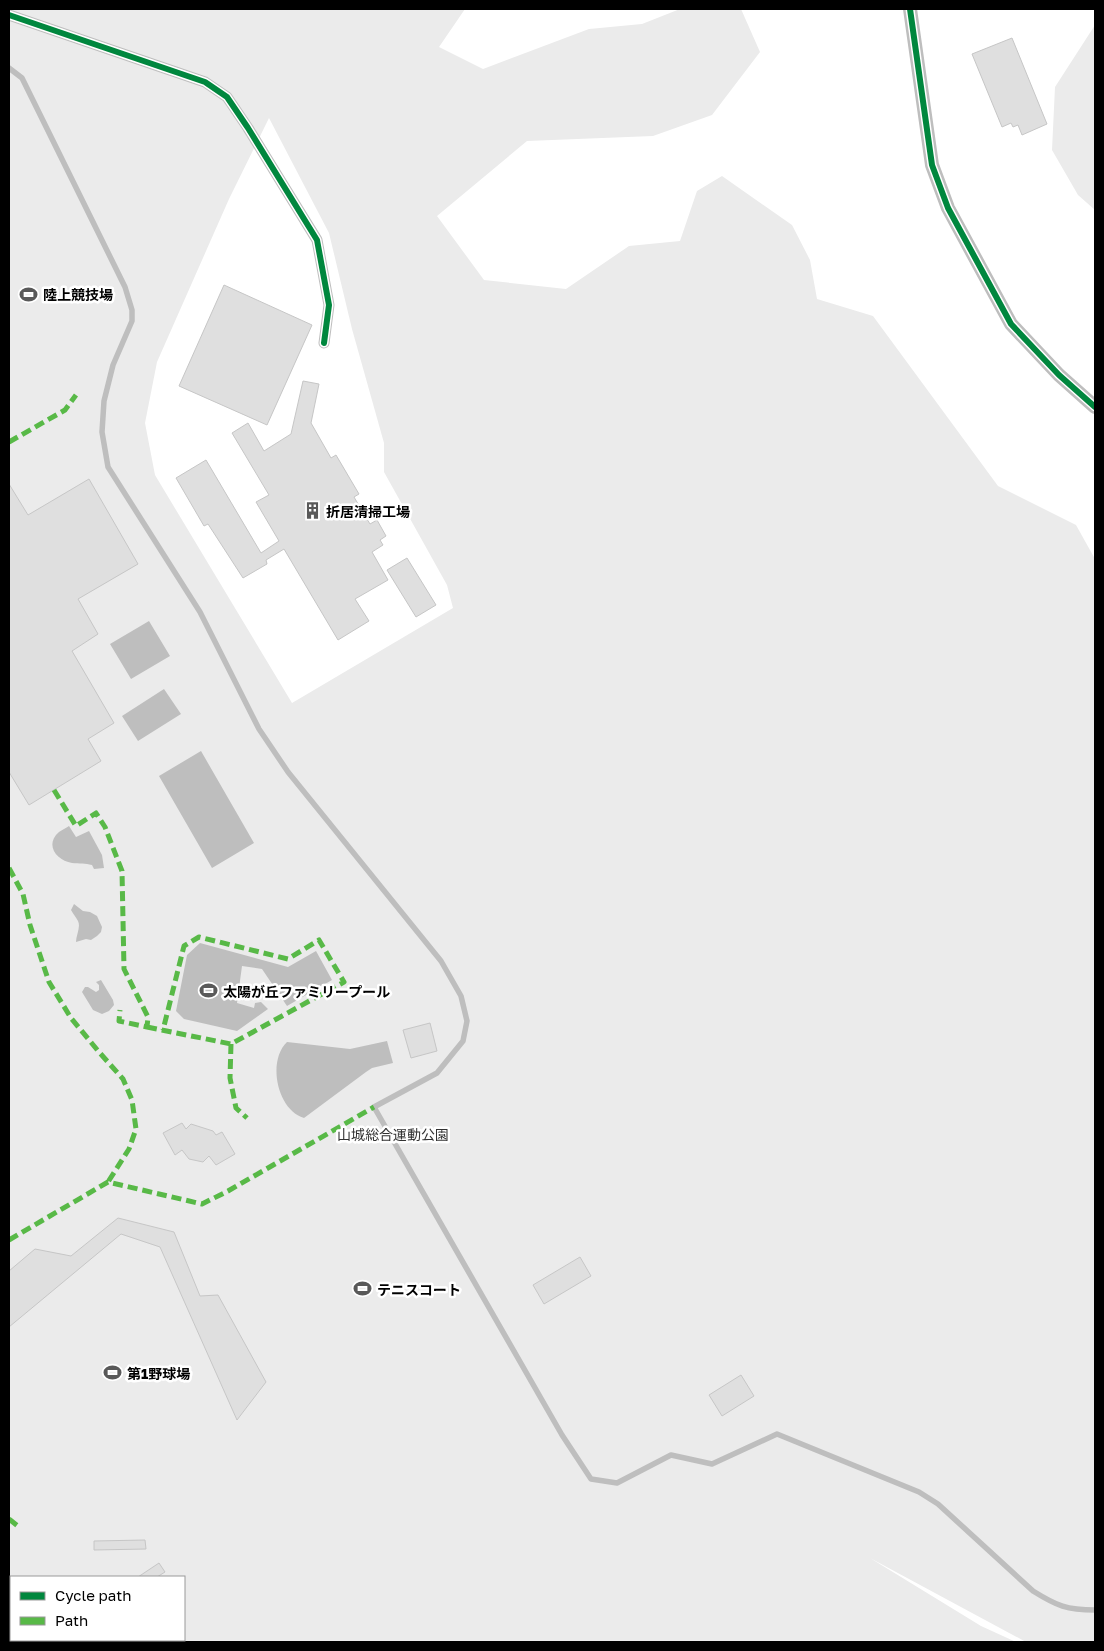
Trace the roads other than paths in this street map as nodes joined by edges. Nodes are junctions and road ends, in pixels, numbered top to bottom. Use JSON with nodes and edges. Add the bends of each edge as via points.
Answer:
{"nodes":[{"id":1,"x":910,"y":9,"type":"edge"},
{"id":2,"x":9,"y":15,"type":"edge"},
{"id":3,"x":9,"y":68,"type":"edge"},
{"id":4,"x":324,"y":343,"type":"dead end"},
{"id":5,"x":1095,"y":407,"type":"edge"},
{"id":6,"x":1095,"y":1610,"type":"edge"}],
"edges":[{"from":1,"to":5,"type":"street","via":[[932,165],[948,208],[1011,324],[1059,375]]},
{"from":2,"to":4,"type":"street","via":[[205,82],[227,97],[317,240],[329,305]]},
{"from":3,"to":6,"type":"lane","via":[[22,78],[125,287],[132,310],[132,321],[113,365],[104,402],[102,432],[108,467],[200,612],[259,729],[288,772],[442,961],[461,996],[467,1021],[463,1041],[437,1074],[374,1107],[562,1435],[591,1479],[616,1483],[671,1455],[712,1464],[777,1434],[919,1492],[938,1504],[1033,1591],[1072,1610]]}]}
